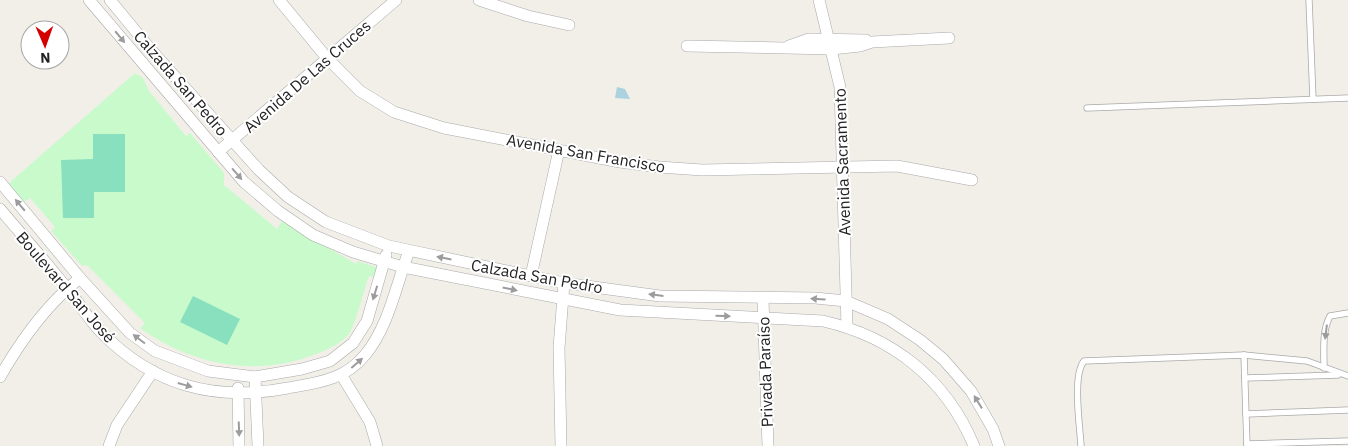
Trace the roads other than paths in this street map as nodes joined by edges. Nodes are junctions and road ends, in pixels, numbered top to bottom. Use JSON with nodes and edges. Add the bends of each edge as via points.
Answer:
{"nodes":[{"id":1,"x":89,"y":0,"type":"edge"},
{"id":2,"x":110,"y":0,"type":"edge"},
{"id":3,"x":278,"y":0,"type":"edge"},
{"id":4,"x":396,"y":0,"type":"edge"},
{"id":5,"x":479,"y":0,"type":"edge"},
{"id":6,"x":819,"y":0,"type":"edge"},
{"id":7,"x":1309,"y":0,"type":"edge"},
{"id":8,"x":569,"y":25,"type":"dead end"},
{"id":9,"x":949,"y":38,"type":"dead end"},
{"id":10,"x":831,"y":44,"type":"junction"},
{"id":11,"x":686,"y":46,"type":"dead end"},
{"id":12,"x":152,"y":51,"type":"junction"},
{"id":13,"x":328,"y":58,"type":"junction"},
{"id":14,"x":142,"y":62,"type":"junction"},
{"id":15,"x":1348,"y":98,"type":"edge"},
{"id":16,"x":1313,"y":99,"type":"junction"},
{"id":17,"x":1087,"y":108,"type":"dead end"},
{"id":18,"x":232,"y":141,"type":"junction"},
{"id":19,"x":558,"y":150,"type":"junction"},
{"id":20,"x":218,"y":152,"type":"junction"},
{"id":21,"x":843,"y":165,"type":"junction"},
{"id":22,"x":972,"y":180,"type":"dead end"},
{"id":23,"x":0,"y":182,"type":"edge"},
{"id":24,"x":0,"y":209,"type":"edge"},
{"id":25,"x":40,"y":230,"type":"junction"},
{"id":26,"x":26,"y":240,"type":"junction"},
{"id":27,"x":389,"y":246,"type":"junction"},
{"id":28,"x":409,"y":251,"type":"junction"},
{"id":29,"x":384,"y":262,"type":"junction"},
{"id":30,"x":403,"y":267,"type":"junction"},
{"id":31,"x":531,"y":276,"type":"junction"},
{"id":32,"x":80,"y":278,"type":"junction"},
{"id":33,"x":564,"y":283,"type":"junction"},
{"id":34,"x":68,"y":288,"type":"junction"},
{"id":35,"x":762,"y":299,"type":"junction"},
{"id":36,"x":564,"y":300,"type":"junction"},
{"id":37,"x":846,"y":301,"type":"junction"},
{"id":38,"x":1348,"y":313,"type":"edge"},
{"id":39,"x":763,"y":317,"type":"junction"},
{"id":40,"x":847,"y":326,"type":"junction"},
{"id":41,"x":1244,"y":355,"type":"junction"},
{"id":42,"x":1324,"y":368,"type":"junction"},
{"id":43,"x":153,"y":371,"type":"junction"},
{"id":44,"x":1341,"y":375,"type":"junction"},
{"id":45,"x":238,"y":376,"type":"junction"},
{"id":46,"x":342,"y":376,"type":"junction"},
{"id":47,"x":1348,"y":376,"type":"edge"},
{"id":48,"x":0,"y":377,"type":"edge"},
{"id":49,"x":255,"y":377,"type":"junction"},
{"id":50,"x":1245,"y":378,"type":"junction"},
{"id":51,"x":238,"y":394,"type":"junction"},
{"id":52,"x":256,"y":394,"type":"junction"},
{"id":53,"x":1348,"y":410,"type":"edge"},
{"id":54,"x":1246,"y":414,"type":"junction"},
{"id":55,"x":1348,"y":441,"type":"edge"},
{"id":56,"x":1247,"y":445,"type":"edge"},
{"id":57,"x":108,"y":446,"type":"edge"},
{"id":58,"x":239,"y":446,"type":"edge"},
{"id":59,"x":258,"y":446,"type":"edge"},
{"id":60,"x":377,"y":446,"type":"edge"},
{"id":61,"x":560,"y":446,"type":"edge"},
{"id":62,"x":768,"y":446,"type":"edge"},
{"id":63,"x":974,"y":446,"type":"edge"},
{"id":64,"x":999,"y":446,"type":"edge"},
{"id":65,"x":1081,"y":446,"type":"edge"}],
"edges":[{"from":1,"to":14,"type":"street","name":"Calzada San Pedro","one_way":true},
{"from":2,"to":12,"type":"street","name":"Calzada San Pedro"},
{"from":3,"to":13,"type":"street","name":"Avenida San Francisco"},
{"from":4,"to":13,"type":"street","name":"Avenida De Las Cruces"},
{"from":5,"to":8,"type":"street"},
{"from":6,"to":10,"type":"street","name":"Avenida Sacramento"},
{"from":7,"to":16,"type":"lane"},
{"from":9,"to":10,"type":"street","via":[[872,42],[861,39]]},
{"from":10,"to":11,"type":"street","via":[[800,40],[787,46]]},
{"from":10,"to":21,"type":"street","name":"Avenida Sacramento","via":[[840,87]]},
{"from":12,"to":14,"type":"street"},
{"from":12,"to":18,"type":"street","name":"Calzada San Pedro"},
{"from":13,"to":18,"type":"street","name":"Avenida De Las Cruces"},
{"from":13,"to":19,"type":"street","name":"Avenida San Francisco","via":[[360,92],[394,112],[444,128]]},
{"from":14,"to":20,"type":"street","name":"Calzada San Pedro"},
{"from":15,"to":16,"type":"lane"},
{"from":16,"to":17,"type":"lane"},
{"from":18,"to":20,"type":"street","name":"Avenida De Las Cruces"},
{"from":18,"to":27,"type":"street","name":"Calzada San Pedro","via":[[288,197],[326,222]]},
{"from":19,"to":21,"type":"street","name":"Avenida San Francisco","via":[[620,162],[702,170]]},
{"from":19,"to":31,"type":"street"},
{"from":20,"to":29,"type":"street","name":"Calzada San Pedro","one_way":true,"via":[[244,182],[278,212],[306,230],[353,252]]},
{"from":21,"to":22,"type":"street","name":"Avenida San Francisco","via":[[897,166]]},
{"from":21,"to":37,"type":"street","name":"Avenida Sacramento"},
{"from":25,"to":23,"type":"street","name":"Boulevard San José","one_way":true},
{"from":24,"to":26,"type":"street","name":"Boulevard San José"},
{"from":25,"to":26,"type":"street"},
{"from":25,"to":32,"type":"street","name":"Boulevard San José"},
{"from":26,"to":34,"type":"street","name":"Boulevard San José"},
{"from":27,"to":28,"type":"street","name":"Calzada San Pedro"},
{"from":27,"to":29,"type":"street","name":"Boulevard San José"},
{"from":28,"to":30,"type":"street","name":"Boulevard San José"},
{"from":31,"to":28,"type":"street","name":"Calzada San Pedro","one_way":true},
{"from":29,"to":30,"type":"street","name":"Calzada San Pedro"},
{"from":29,"to":49,"type":"street","name":"Boulevard San José","one_way":true,"via":[[367,321],[353,343],[330,361]]},
{"from":30,"to":36,"type":"street","name":"Calzada San Pedro","one_way":true},
{"from":46,"to":30,"type":"street","name":"Boulevard San José","one_way":true,"via":[[364,356],[380,335]]},
{"from":31,"to":33,"type":"street","name":"Calzada San Pedro"},
{"from":32,"to":34,"type":"street"},
{"from":45,"to":32,"type":"street","name":"Boulevard San José","one_way":true,"via":[[208,371],[155,351],[130,333]]},
{"from":35,"to":33,"type":"street","name":"Calzada San Pedro","one_way":true,"via":[[660,296]]},
{"from":33,"to":36,"type":"street"},
{"from":34,"to":43,"type":"street","name":"Boulevard San José","via":[[100,331]]},
{"from":34,"to":48,"type":"street","via":[[32,327]]},
{"from":37,"to":35,"type":"street","name":"Calzada San Pedro","one_way":true},
{"from":35,"to":39,"type":"street","name":"Privada Paraíso"},
{"from":36,"to":39,"type":"street","name":"Calzada San Pedro","one_way":true,"via":[[638,312]]},
{"from":36,"to":61,"type":"street","via":[[558,348]]},
{"from":37,"to":40,"type":"street","name":"Avenida Sacramento"},
{"from":64,"to":37,"type":"street","name":"Calzada San Pedro","one_way":true,"via":[[972,391],[943,359],[888,320]]},
{"from":38,"to":42,"type":"lane","one_way":true,"via":[[1330,316],[1325,336]]},
{"from":39,"to":40,"type":"street","name":"Calzada San Pedro"},
{"from":39,"to":62,"type":"street","name":"Privada Paraíso"},
{"from":40,"to":63,"type":"street","name":"Calzada San Pedro","via":[[908,357],[951,403]]},
{"from":41,"to":42,"type":"lane","via":[[1296,359]]},
{"from":41,"to":50,"type":"lane"},
{"from":41,"to":65,"type":"lane","via":[[1084,361],[1078,381]]},
{"from":42,"to":44,"type":"lane"},
{"from":43,"to":51,"type":"street","name":"Boulevard San José","one_way":true,"via":[[174,382],[203,390]]},
{"from":43,"to":57,"type":"street","via":[[117,425]]},
{"from":44,"to":47,"type":"lane"},
{"from":44,"to":50,"type":"lane"},
{"from":45,"to":49,"type":"street","name":"Boulevard San José"},
{"from":45,"to":51,"type":"street"},
{"from":46,"to":52,"type":"street","name":"Boulevard San José"},
{"from":46,"to":60,"type":"street","via":[[370,422]]},
{"from":49,"to":52,"type":"street"},
{"from":50,"to":54,"type":"lane"},
{"from":51,"to":52,"type":"street","name":"Boulevard San José"},
{"from":51,"to":58,"type":"street","one_way":true},
{"from":52,"to":59,"type":"street"},
{"from":53,"to":54,"type":"lane"},
{"from":54,"to":56,"type":"lane"},
{"from":55,"to":56,"type":"lane"}]}
